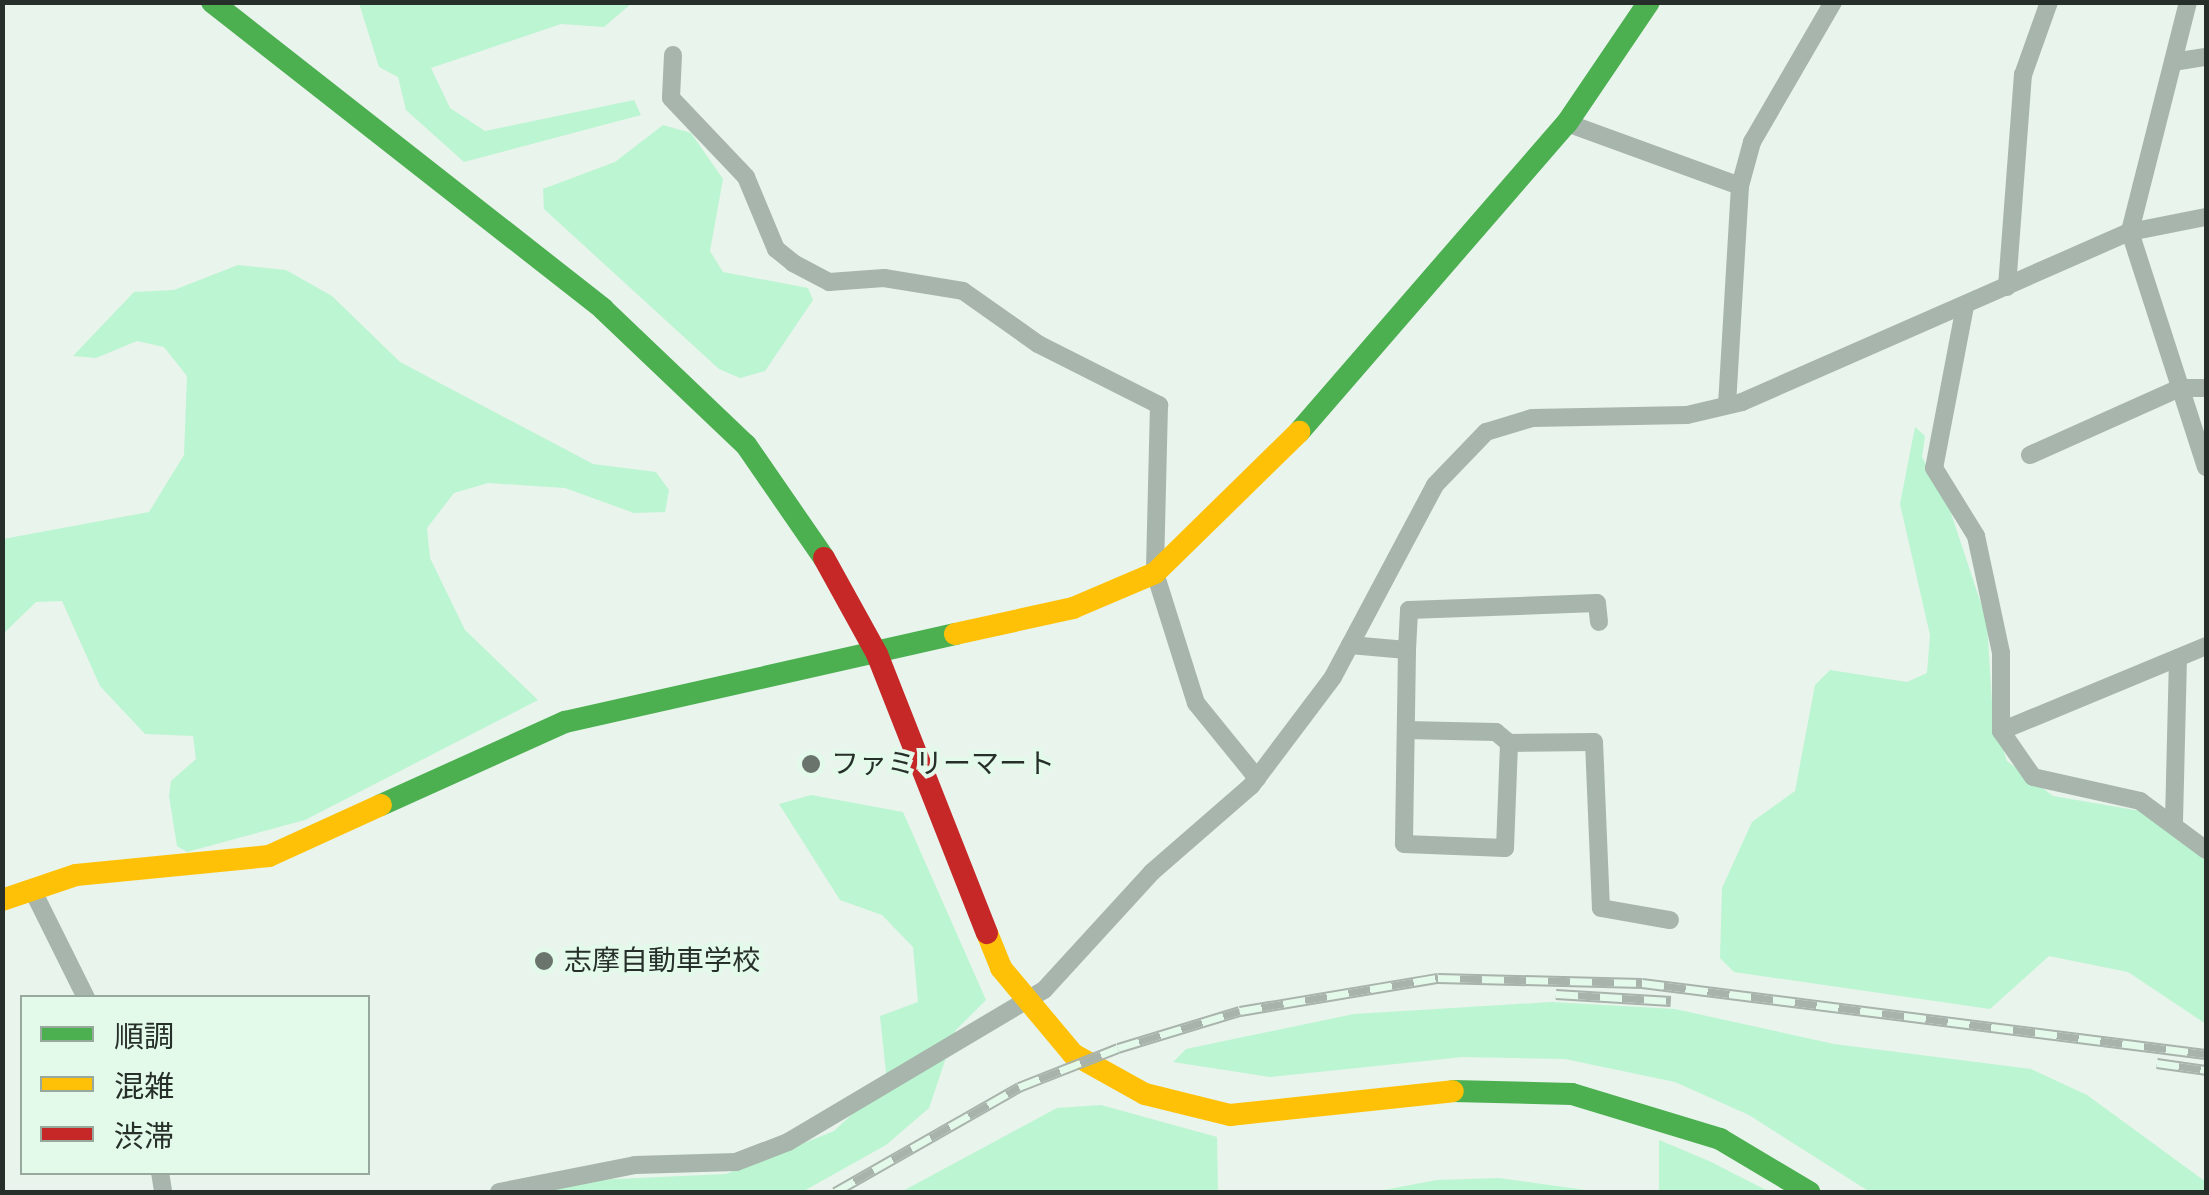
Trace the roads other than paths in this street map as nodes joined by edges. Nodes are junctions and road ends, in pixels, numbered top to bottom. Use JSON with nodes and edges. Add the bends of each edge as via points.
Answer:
{"nodes":[{"id":1,"x":212,"y":2,"type":"edge"},
{"id":2,"x":1648,"y":2,"type":"edge"},
{"id":3,"x":1833,"y":2,"type":"edge"},
{"id":4,"x":2049,"y":2,"type":"edge"},
{"id":5,"x":2188,"y":2,"type":"edge"},
{"id":6,"x":673,"y":55,"type":"dead end"},
{"id":7,"x":2206,"y":57,"type":"edge"},
{"id":8,"x":2173,"y":62,"type":"junction"},
{"id":9,"x":1566,"y":123,"type":"junction"},
{"id":10,"x":1740,"y":186,"type":"junction"},
{"id":11,"x":2206,"y":216,"type":"edge"},
{"id":12,"x":2130,"y":232,"type":"junction"},
{"id":13,"x":2007,"y":287,"type":"junction"},
{"id":14,"x":1964,"y":306,"type":"junction"},
{"id":15,"x":2180,"y":388,"type":"junction"},
{"id":16,"x":2206,"y":388,"type":"edge"},
{"id":17,"x":1727,"y":405,"type":"junction"},
{"id":18,"x":2030,"y":455,"type":"dead end"},
{"id":19,"x":2206,"y":467,"type":"edge"},
{"id":20,"x":1155,"y":572,"type":"junction"},
{"id":21,"x":1599,"y":622,"type":"dead end"},
{"id":22,"x":1350,"y":645,"type":"junction"},
{"id":23,"x":2206,"y":646,"type":"edge"},
{"id":24,"x":1408,"y":650,"type":"junction"},
{"id":25,"x":877,"y":654,"type":"junction"},
{"id":26,"x":2178,"y":658,"type":"junction"},
{"id":27,"x":1406,"y":730,"type":"junction"},
{"id":28,"x":2001,"y":730,"type":"junction"},
{"id":29,"x":1510,"y":743,"type":"junction"},
{"id":30,"x":1257,"y":778,"type":"junction"},
{"id":31,"x":2174,"y":821,"type":"junction"},
{"id":32,"x":2206,"y":850,"type":"edge"},
{"id":33,"x":32,"y":889,"type":"junction"},
{"id":34,"x":2,"y":900,"type":"edge"},
{"id":35,"x":1670,"y":920,"type":"dead end"},
{"id":36,"x":85,"y":995,"type":"edge"},
{"id":37,"x":498,"y":1192,"type":"edge"},
{"id":38,"x":1809,"y":1192,"type":"edge"}],
"edges":[{"from":1,"to":25,"type":"street","via":[[603,308],[746,444],[798,510]]},
{"from":2,"to":9,"type":"street"},
{"from":3,"to":10,"type":"street","via":[[1752,142]]},
{"from":4,"to":13,"type":"street","via":[[2023,75]]},
{"from":5,"to":8,"type":"street"},
{"from":6,"to":20,"type":"street","via":[[671,98],[746,177],[776,249],[793,263],[829,282],[884,278],[963,291],[1038,344],[1158,405]]},
{"from":7,"to":8,"type":"street"},
{"from":8,"to":12,"type":"street"},
{"from":9,"to":10,"type":"street"},
{"from":9,"to":20,"type":"street","via":[[1254,484]]},
{"from":10,"to":17,"type":"street"},
{"from":11,"to":12,"type":"street"},
{"from":12,"to":13,"type":"street"},
{"from":12,"to":15,"type":"street"},
{"from":13,"to":14,"type":"street"},
{"from":14,"to":17,"type":"street"},
{"from":14,"to":28,"type":"street","via":[[1934,468],[1976,536],[2001,653]]},
{"from":15,"to":16,"type":"street"},
{"from":15,"to":18,"type":"street"},
{"from":15,"to":19,"type":"street"},
{"from":17,"to":22,"type":"street","via":[[1687,415],[1532,418],[1486,432],[1435,485]]},
{"from":20,"to":25,"type":"street","via":[[1073,608]]},
{"from":20,"to":30,"type":"street","via":[[1196,703]]},
{"from":21,"to":24,"type":"street","via":[[1597,603],[1408,610]]},
{"from":22,"to":24,"type":"street"},
{"from":22,"to":30,"type":"street"},
{"from":23,"to":26,"type":"street"},
{"from":24,"to":27,"type":"street"},
{"from":25,"to":33,"type":"street","via":[[566,722],[270,856],[76,876]]},
{"from":25,"to":38,"type":"street","via":[[1002,968],[1054,1039],[1123,1084],[1185,1108],[1251,1116],[1424,1090],[1572,1094],[1720,1139]]},
{"from":26,"to":28,"type":"street"},
{"from":26,"to":31,"type":"street"},
{"from":27,"to":29,"type":"street","via":[[1496,732]]},
{"from":27,"to":29,"type":"street","via":[[1404,844],[1506,848]]},
{"from":28,"to":31,"type":"street","via":[[2033,777],[2140,801]]},
{"from":29,"to":35,"type":"street","via":[[1594,742],[1601,908]]},
{"from":30,"to":37,"type":"street","via":[[1044,990],[788,1142],[736,1162],[602,1169]]},
{"from":31,"to":32,"type":"street"},
{"from":33,"to":34,"type":"street"},
{"from":33,"to":36,"type":"street"}]}
